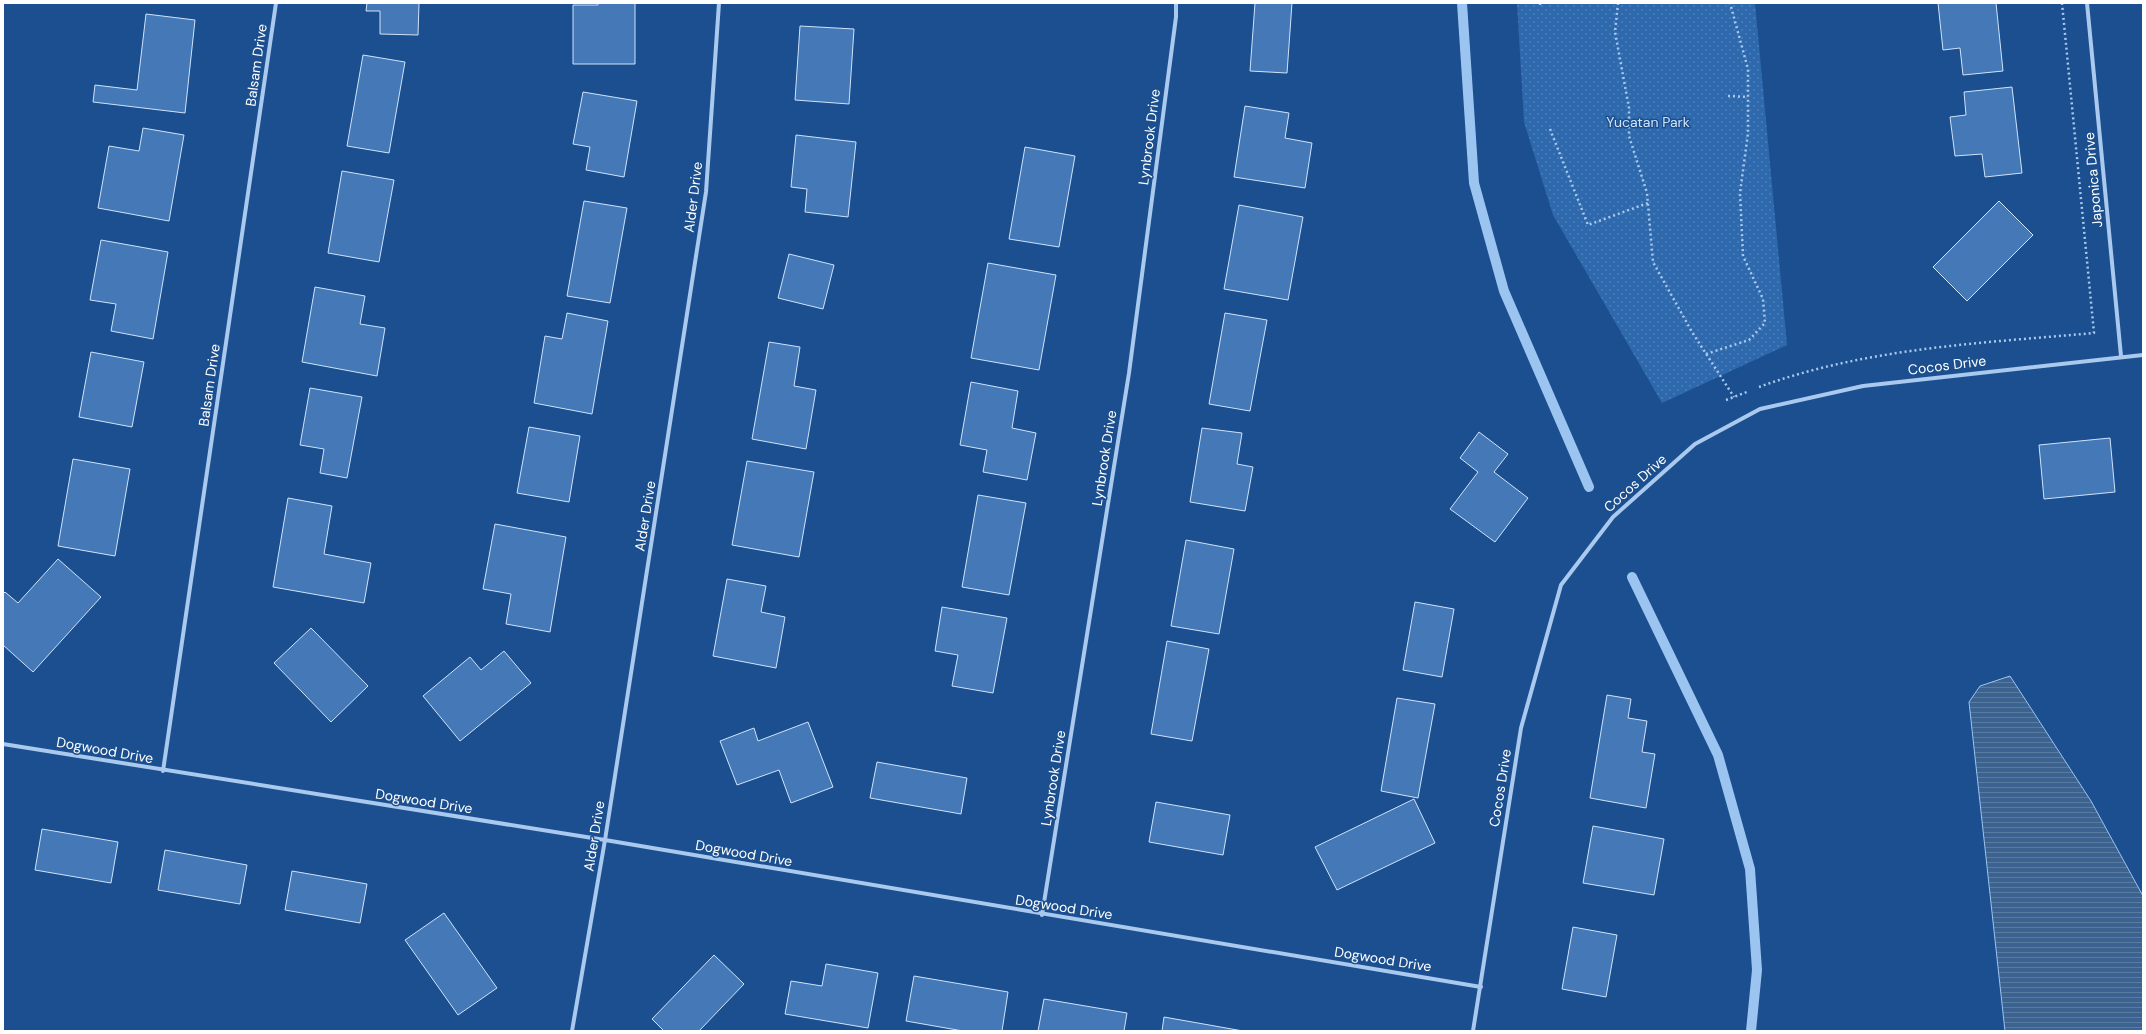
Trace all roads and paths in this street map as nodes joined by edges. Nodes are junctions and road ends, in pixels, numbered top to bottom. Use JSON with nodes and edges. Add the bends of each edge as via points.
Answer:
{"nodes":[{"id":1,"x":276,"y":3,"type":"edge"},
{"id":2,"x":719,"y":3,"type":"edge"},
{"id":3,"x":1176,"y":3,"type":"edge"},
{"id":4,"x":1618,"y":3,"type":"edge"},
{"id":5,"x":1730,"y":3,"type":"edge"},
{"id":6,"x":2062,"y":3,"type":"edge"},
{"id":7,"x":2087,"y":3,"type":"edge"},
{"id":8,"x":1728,"y":96,"type":"dead end"},
{"id":9,"x":1748,"y":97,"type":"junction"},
{"id":10,"x":1550,"y":129,"type":"dead end"},
{"id":11,"x":1648,"y":203,"type":"junction"},
{"id":12,"x":1706,"y":354,"type":"junction"},
{"id":13,"x":2143,"y":355,"type":"edge"},
{"id":14,"x":2121,"y":356,"type":"junction"},
{"id":15,"x":1756,"y":389,"type":"dead end"},
{"id":16,"x":1748,"y":392,"type":"dead end"},
{"id":17,"x":1734,"y":397,"type":"junction"},
{"id":18,"x":1726,"y":400,"type":"dead end"},
{"id":19,"x":1746,"y":416,"type":"junction"},
{"id":20,"x":3,"y":744,"type":"edge"},
{"id":21,"x":163,"y":771,"type":"junction"},
{"id":22,"x":605,"y":840,"type":"junction"},
{"id":23,"x":1042,"y":915,"type":"junction"},
{"id":24,"x":1481,"y":987,"type":"junction"},
{"id":25,"x":572,"y":1031,"type":"edge"},
{"id":26,"x":1473,"y":1031,"type":"edge"}],
"edges":[{"from":1,"to":21,"type":"street","name":"Balsam Drive"},
{"from":2,"to":22,"type":"street","name":"Alder Drive","via":[[706,192]]},
{"from":3,"to":23,"type":"street","name":"Lynbrook Drive","via":[[1129,373]]},
{"from":4,"to":11,"type":"path","via":[[1615,32],[1630,108],[1629,136]]},
{"from":5,"to":9,"type":"path","via":[[1748,69]]},
{"from":6,"to":15,"type":"path","via":[[2094,332],[1913,350],[1792,375]]},
{"from":7,"to":14,"type":"street","name":"Japonica Drive"},
{"from":8,"to":9,"type":"path"},
{"from":9,"to":12,"type":"path","via":[[1748,133],[1740,194],[1742,256],[1763,299],[1765,323],[1749,340]]},
{"from":10,"to":11,"type":"path","via":[[1588,225]]},
{"from":11,"to":12,"type":"path","via":[[1653,262]]},
{"from":12,"to":17,"type":"path"},
{"from":13,"to":14,"type":"street","name":"Cocos Drive"},
{"from":14,"to":19,"type":"street","name":"Cocos Drive","via":[[1863,386],[1760,409]]},
{"from":16,"to":17,"type":"path"},
{"from":17,"to":18,"type":"path"},
{"from":17,"to":19,"type":"path"},
{"from":19,"to":24,"type":"street","name":"Cocos Drive","via":[[1696,444],[1612,517],[1561,585],[1521,728]]},
{"from":20,"to":21,"type":"street","name":"Dogwood Drive"},
{"from":21,"to":22,"type":"street","name":"Dogwood Drive"},
{"from":22,"to":23,"type":"street","name":"Dogwood Drive"},
{"from":22,"to":25,"type":"street","name":"Alder Drive"},
{"from":23,"to":24,"type":"street","name":"Dogwood Drive"},
{"from":24,"to":26,"type":"street","name":"Cocos Drive"}]}
